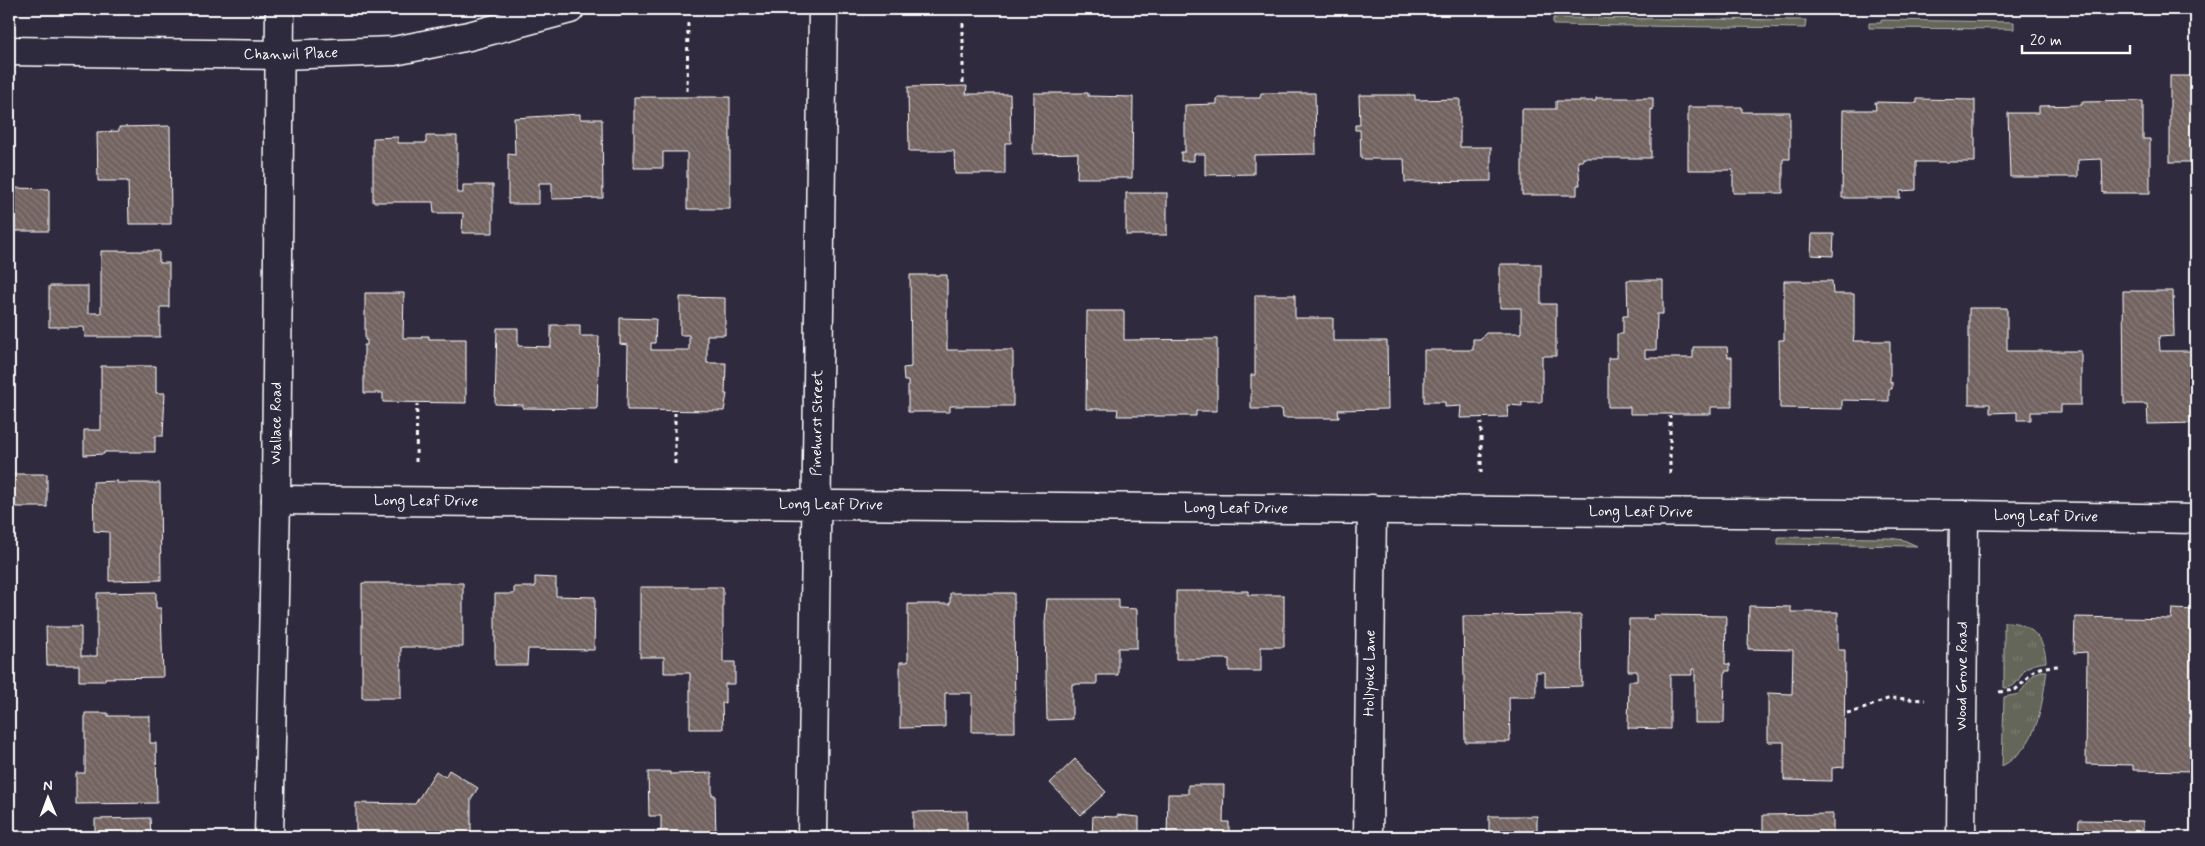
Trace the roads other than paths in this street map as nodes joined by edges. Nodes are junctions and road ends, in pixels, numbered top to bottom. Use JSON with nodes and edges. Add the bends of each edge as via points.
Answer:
{"nodes":[{"id":1,"x":280,"y":9,"type":"edge"},
{"id":2,"x":570,"y":9,"type":"edge"},
{"id":3,"x":823,"y":9,"type":"edge"},
{"id":4,"x":9,"y":51,"type":"edge"},
{"id":5,"x":280,"y":55,"type":"junction"},
{"id":6,"x":276,"y":500,"type":"junction"},
{"id":7,"x":817,"y":505,"type":"junction"},
{"id":8,"x":1372,"y":510,"type":"junction"},
{"id":9,"x":1964,"y":515,"type":"junction"},
{"id":10,"x":2196,"y":519,"type":"edge"},
{"id":11,"x":269,"y":837,"type":"edge"},
{"id":12,"x":812,"y":837,"type":"edge"},
{"id":13,"x":1368,"y":837,"type":"edge"},
{"id":14,"x":1961,"y":837,"type":"edge"}],
"edges":[{"from":1,"to":5,"type":"street","name":"Wallace Road"},
{"from":2,"to":5,"type":"street","name":"Chanwil Place","via":[[469,36],[394,51]]},
{"from":3,"to":7,"type":"street","name":"Pinehurst Street"},
{"from":4,"to":5,"type":"street","name":"Chanwil Place"},
{"from":5,"to":6,"type":"street","name":"Wallace Road"},
{"from":6,"to":7,"type":"street","name":"Long Leaf Drive"},
{"from":6,"to":11,"type":"street","name":"Wallace Road"},
{"from":7,"to":8,"type":"street","name":"Long Leaf Drive"},
{"from":7,"to":12,"type":"street","name":"Pinehurst Street"},
{"from":8,"to":9,"type":"street","name":"Long Leaf Drive"},
{"from":8,"to":13,"type":"street","name":"Hollyoke Lane"},
{"from":9,"to":10,"type":"street","name":"Long Leaf Drive"},
{"from":9,"to":14,"type":"street","name":"Wood Grove Road"}]}
